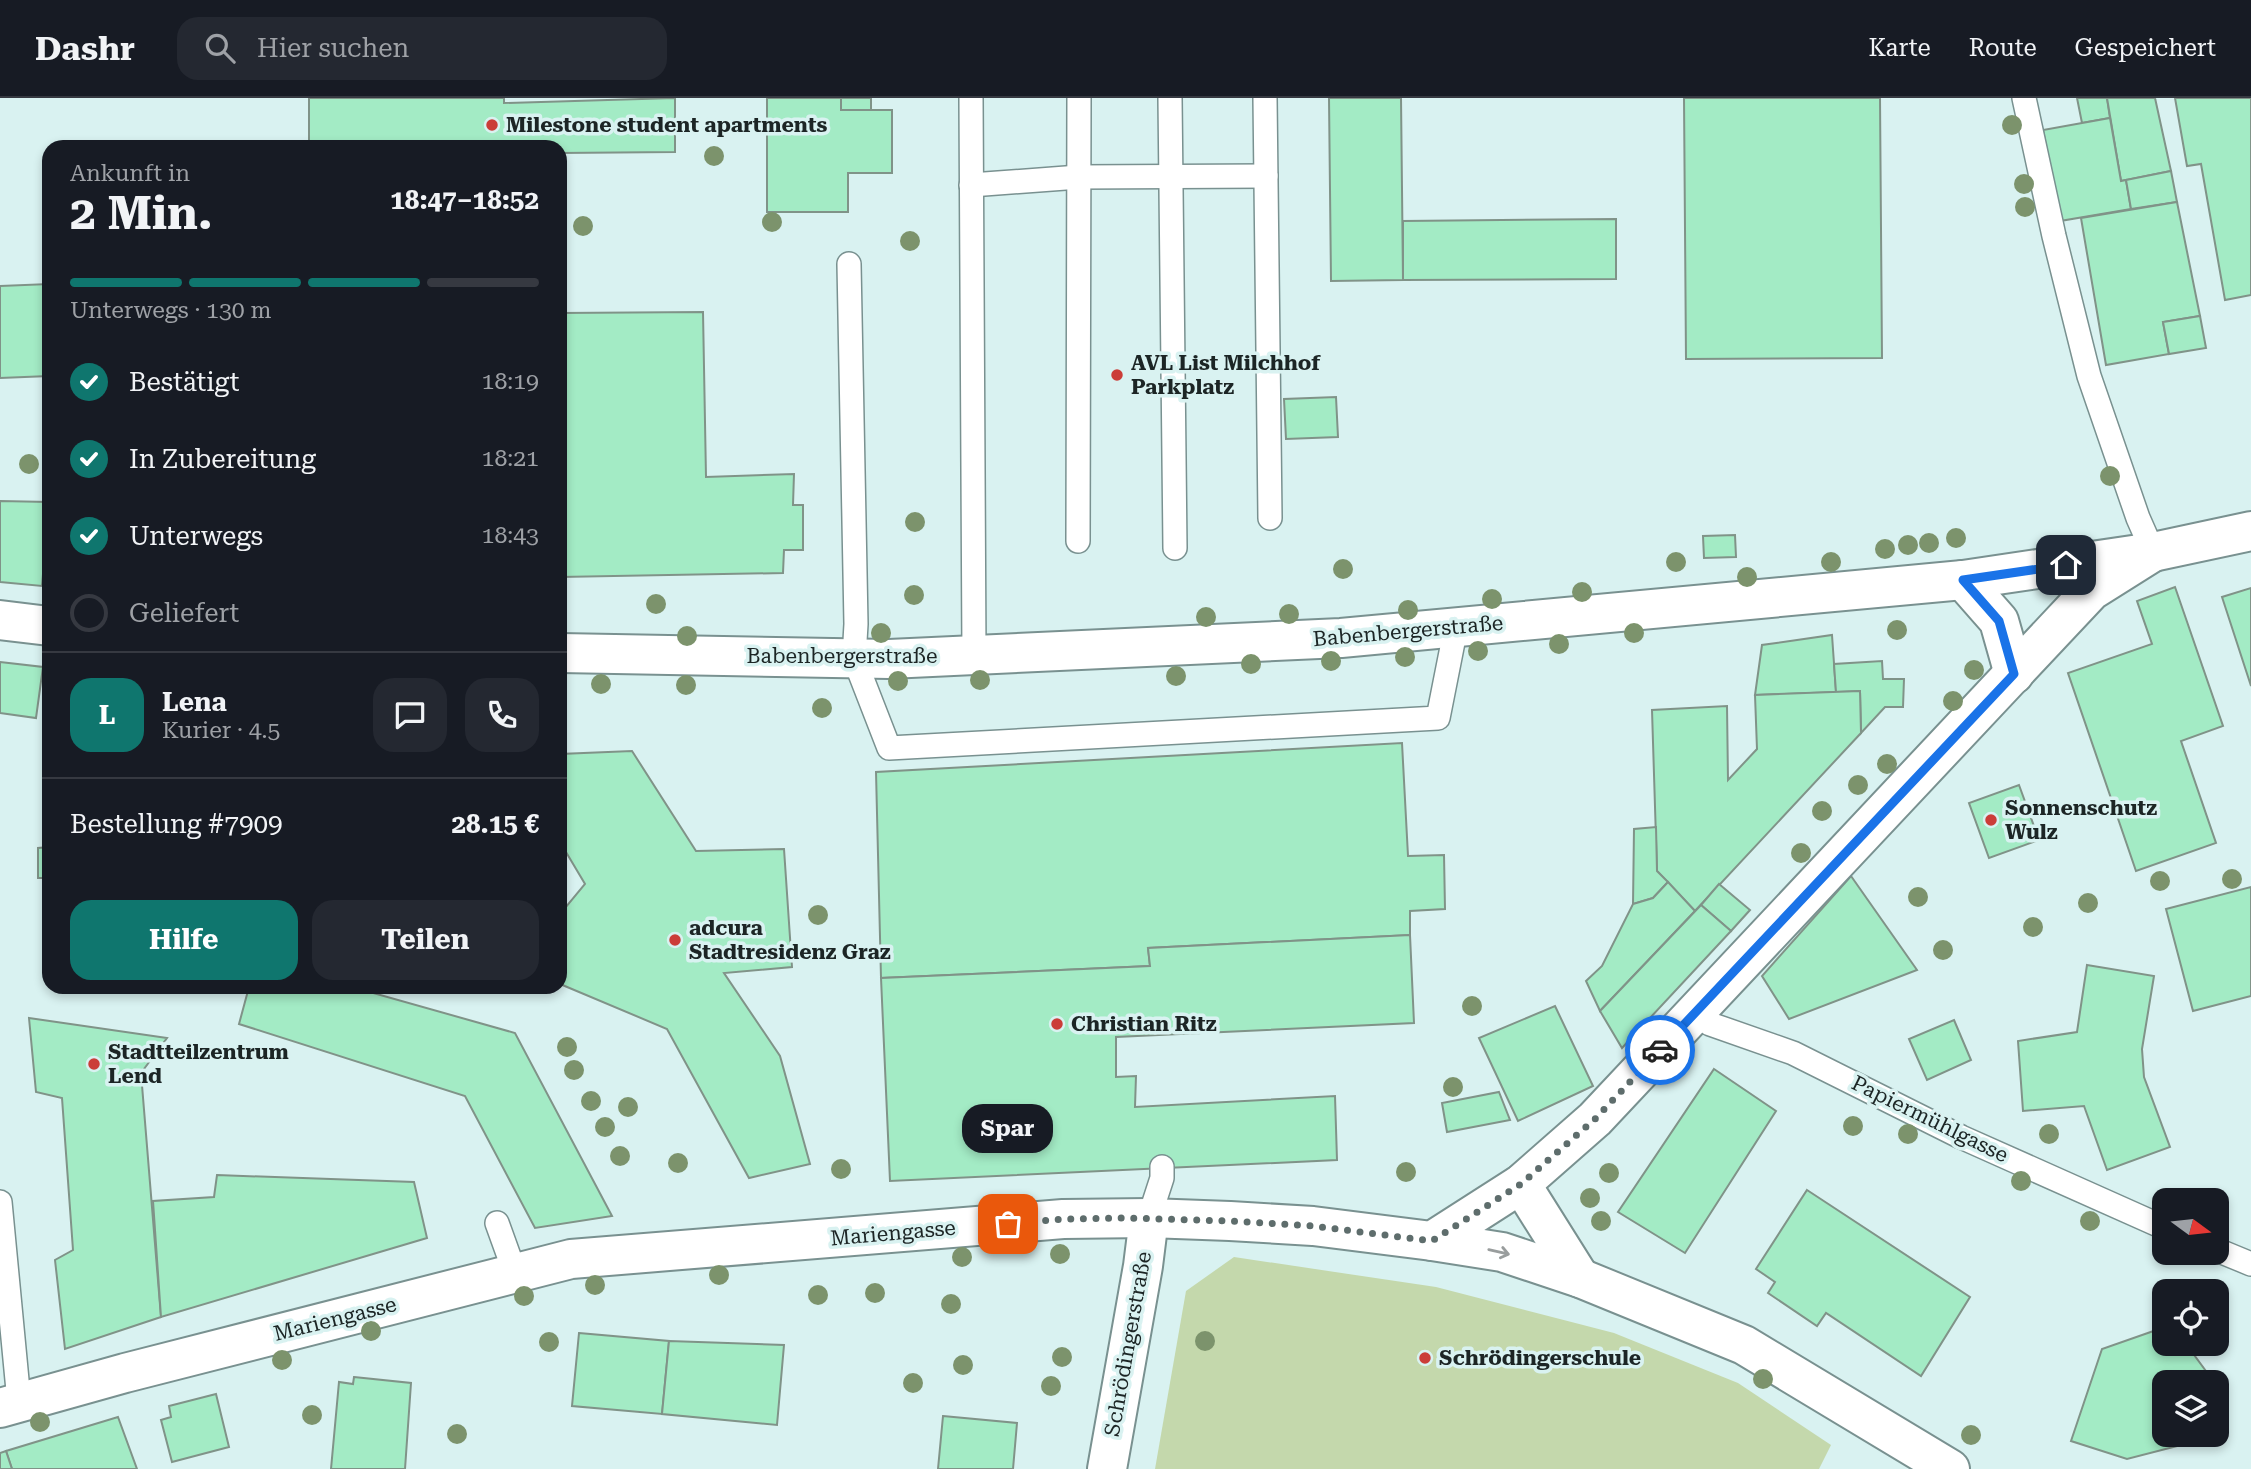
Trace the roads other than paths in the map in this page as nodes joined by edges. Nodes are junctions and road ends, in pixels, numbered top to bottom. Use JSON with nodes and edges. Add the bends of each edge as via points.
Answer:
{"nodes":[{"id":1,"x":971,"y":98,"type":"edge"},
{"id":2,"x":1079,"y":98,"type":"edge"},
{"id":3,"x":1170,"y":98,"type":"edge"},
{"id":4,"x":1265,"y":98,"type":"edge"},
{"id":5,"x":2024,"y":98,"type":"edge"},
{"id":6,"x":1266,"y":176,"type":"junction"},
{"id":7,"x":1079,"y":177,"type":"junction"},
{"id":8,"x":1171,"y":177,"type":"junction"},
{"id":9,"x":971,"y":185,"type":"junction"},
{"id":10,"x":849,"y":264,"type":"dead end"},
{"id":11,"x":1270,"y":518,"type":"dead end"},
{"id":12,"x":2251,"y":531,"type":"edge"},
{"id":13,"x":1077,"y":541,"type":"dead end"},
{"id":14,"x":1175,"y":548,"type":"dead end"},
{"id":15,"x":2152,"y":552,"type":"junction"},
{"id":16,"x":1963,"y":580,"type":"junction"},
{"id":17,"x":0,"y":620,"type":"edge"},
{"id":18,"x":42,"y":625,"type":"edge"},
{"id":19,"x":1456,"y":627,"type":"junction"},
{"id":20,"x":567,"y":653,"type":"edge"},
{"id":21,"x":975,"y":655,"type":"junction"},
{"id":22,"x":854,"y":658,"type":"junction"},
{"id":23,"x":2014,"y":674,"type":"junction"},
{"id":24,"x":1696,"y":1011,"type":"junction"},
{"id":25,"x":1162,"y":1167,"type":"dead end"},
{"id":26,"x":1521,"y":1184,"type":"junction"},
{"id":27,"x":0,"y":1202,"type":"edge"},
{"id":28,"x":1149,"y":1218,"type":"junction"},
{"id":29,"x":2152,"y":1222,"type":"edge"},
{"id":30,"x":497,"y":1223,"type":"dead end"},
{"id":31,"x":1432,"y":1241,"type":"junction"},
{"id":32,"x":2230,"y":1255,"type":"edge"},
{"id":33,"x":2251,"y":1264,"type":"edge"},
{"id":34,"x":515,"y":1273,"type":"junction"},
{"id":35,"x":1580,"y":1278,"type":"junction"},
{"id":36,"x":10,"y":1405,"type":"edge"},
{"id":37,"x":1107,"y":1469,"type":"edge"},
{"id":38,"x":1950,"y":1469,"type":"edge"}],
"edges":[{"from":1,"to":9,"type":"lane"},
{"from":2,"to":7,"type":"lane"},
{"from":3,"to":8,"type":"lane"},
{"from":4,"to":6,"type":"lane"},
{"from":5,"to":15,"type":"lane","via":[[2089,376]]},
{"from":6,"to":8,"type":"lane"},
{"from":6,"to":11,"type":"lane"},
{"from":7,"to":8,"type":"lane"},
{"from":7,"to":9,"type":"lane"},
{"from":7,"to":13,"type":"lane"},
{"from":8,"to":14,"type":"lane"},
{"from":9,"to":21,"type":"lane"},
{"from":10,"to":22,"type":"lane"},
{"from":12,"to":15,"type":"street","name":"Babenbergerstraße"},
{"from":15,"to":16,"type":"street","name":"Babenbergerstraße"},
{"from":15,"to":23,"type":"street","via":[[2091,591]]},
{"from":16,"to":19,"type":"street","name":"Babenbergerstraße"},
{"from":16,"to":23,"type":"street","via":[[1999,621]]},
{"from":17,"to":18,"type":"street"},
{"from":19,"to":21,"type":"street","name":"Babenbergerstraße","via":[[1341,638]]},
{"from":19,"to":22,"type":"lane","via":[[1438,718],[916,747],[889,748]]},
{"from":20,"to":22,"type":"street","name":"Babenbergerstraße"},
{"from":21,"to":22,"type":"street","name":"Babenbergerstraße"},
{"from":23,"to":24,"type":"street"},
{"from":24,"to":26,"type":"street","via":[[1595,1119]]},
{"from":24,"to":29,"type":"lane","name":"Papiermühlgasse","via":[[1710,1024],[1793,1053],[1961,1137]]},
{"from":25,"to":28,"type":"lane"},
{"from":26,"to":31,"type":"street"},
{"from":26,"to":35,"type":"street"},
{"from":27,"to":36,"type":"lane","name":"Mariengasse"},
{"from":28,"to":31,"type":"street","name":"Mariengasse","via":[[1313,1226]]},
{"from":28,"to":34,"type":"street","name":"Mariengasse","via":[[1063,1219],[571,1259]]},
{"from":28,"to":37,"type":"street","name":"Schrödingerstraße"},
{"from":30,"to":34,"type":"lane"},
{"from":31,"to":35,"type":"street","one_way":true,"via":[[1502,1252]]},
{"from":32,"to":33,"type":"lane"},
{"from":34,"to":36,"type":"street","name":"Mariengasse"},
{"from":35,"to":38,"type":"street","via":[[1744,1345]]}]}
